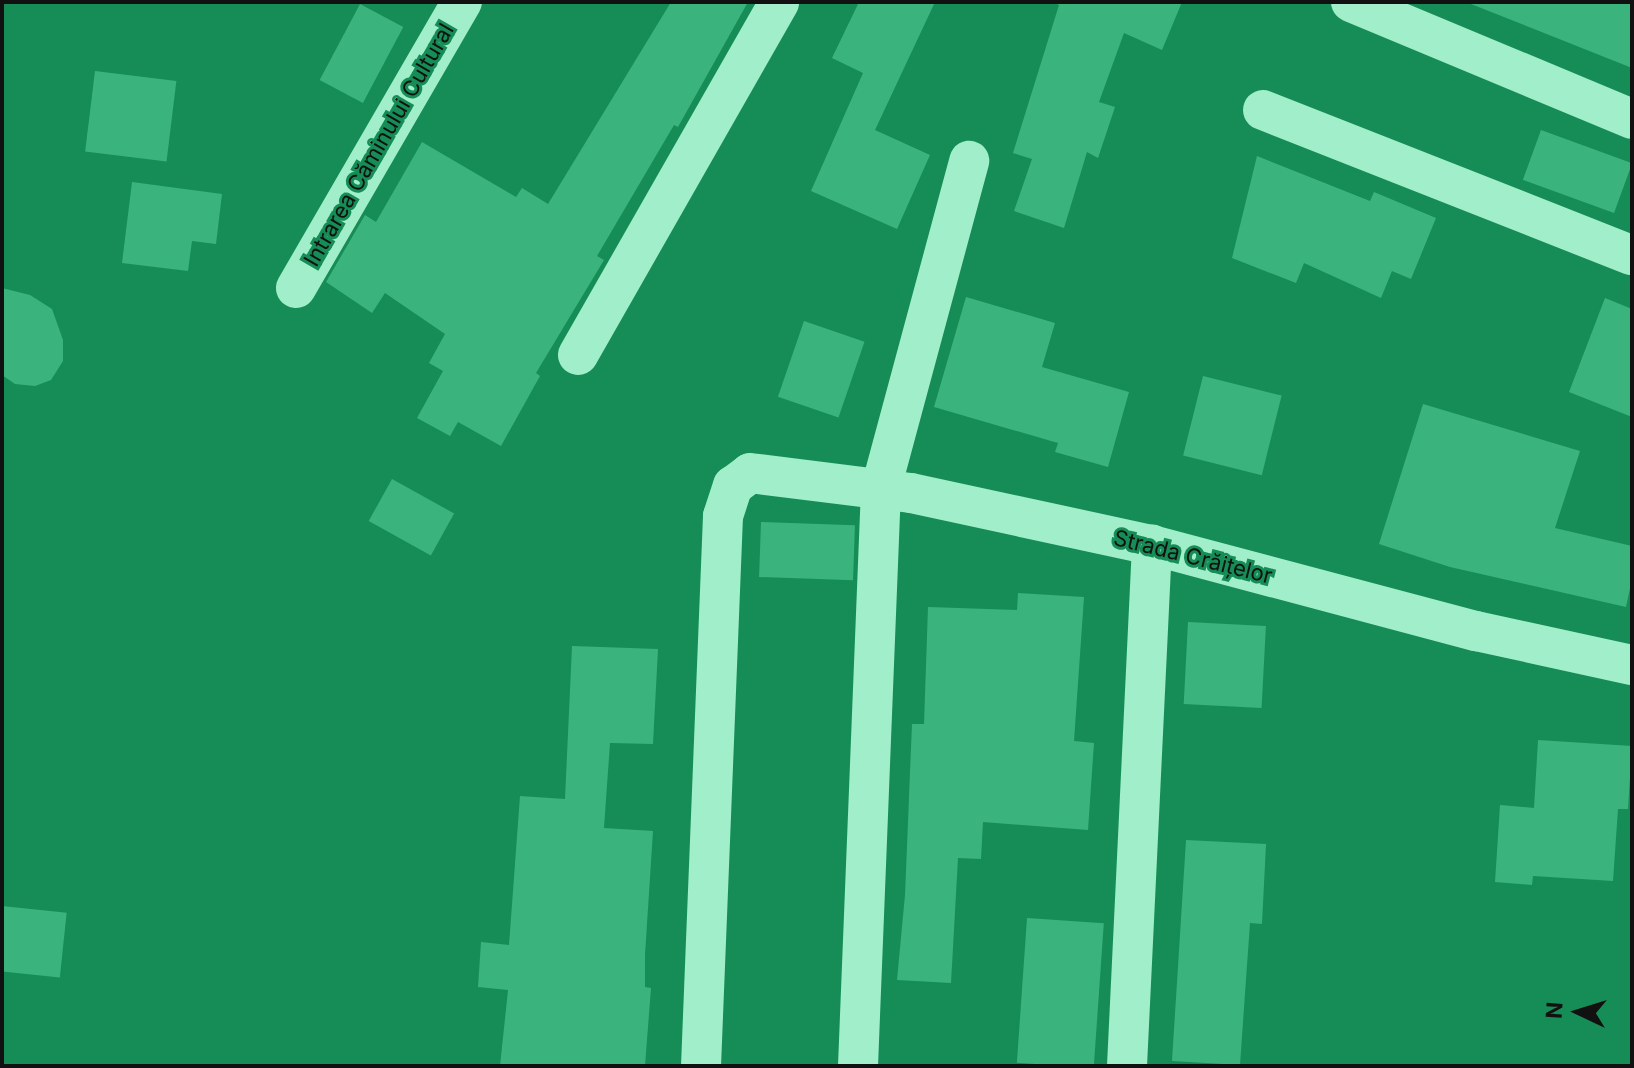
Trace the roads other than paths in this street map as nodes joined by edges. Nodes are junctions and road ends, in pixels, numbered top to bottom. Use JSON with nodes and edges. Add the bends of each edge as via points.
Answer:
{"nodes":[{"id":1,"x":462,"y":2,"type":"edge"},
{"id":2,"x":779,"y":2,"type":"edge"},
{"id":3,"x":1351,"y":2,"type":"edge"},
{"id":4,"x":1263,"y":110,"type":"dead end"},
{"id":5,"x":1632,"y":119,"type":"edge"},
{"id":6,"x":969,"y":161,"type":"dead end"},
{"id":7,"x":1632,"y":255,"type":"edge"},
{"id":8,"x":296,"y":288,"type":"dead end"},
{"id":9,"x":578,"y":355,"type":"dead end"},
{"id":10,"x":881,"y":488,"type":"junction"},
{"id":11,"x":1152,"y":545,"type":"junction"},
{"id":12,"x":1632,"y":665,"type":"edge"},
{"id":13,"x":701,"y":1066,"type":"edge"},
{"id":14,"x":858,"y":1066,"type":"edge"},
{"id":15,"x":1127,"y":1066,"type":"edge"}],
"edges":[{"from":1,"to":8,"type":"street","name":"Intrarea Căminului Cultural"},
{"from":2,"to":9,"type":"street"},
{"from":3,"to":5,"type":"street"},
{"from":4,"to":7,"type":"street"},
{"from":6,"to":10,"type":"street"},
{"from":10,"to":11,"type":"street","name":"Strada Crăițelor"},
{"from":10,"to":13,"type":"street","name":"Strada Crăițelor","via":[[750,473],[733,486],[723,516]]},
{"from":10,"to":14,"type":"street"},
{"from":11,"to":12,"type":"street","name":"Strada Crăițelor","via":[[1476,631]]},
{"from":11,"to":15,"type":"street"}]}
